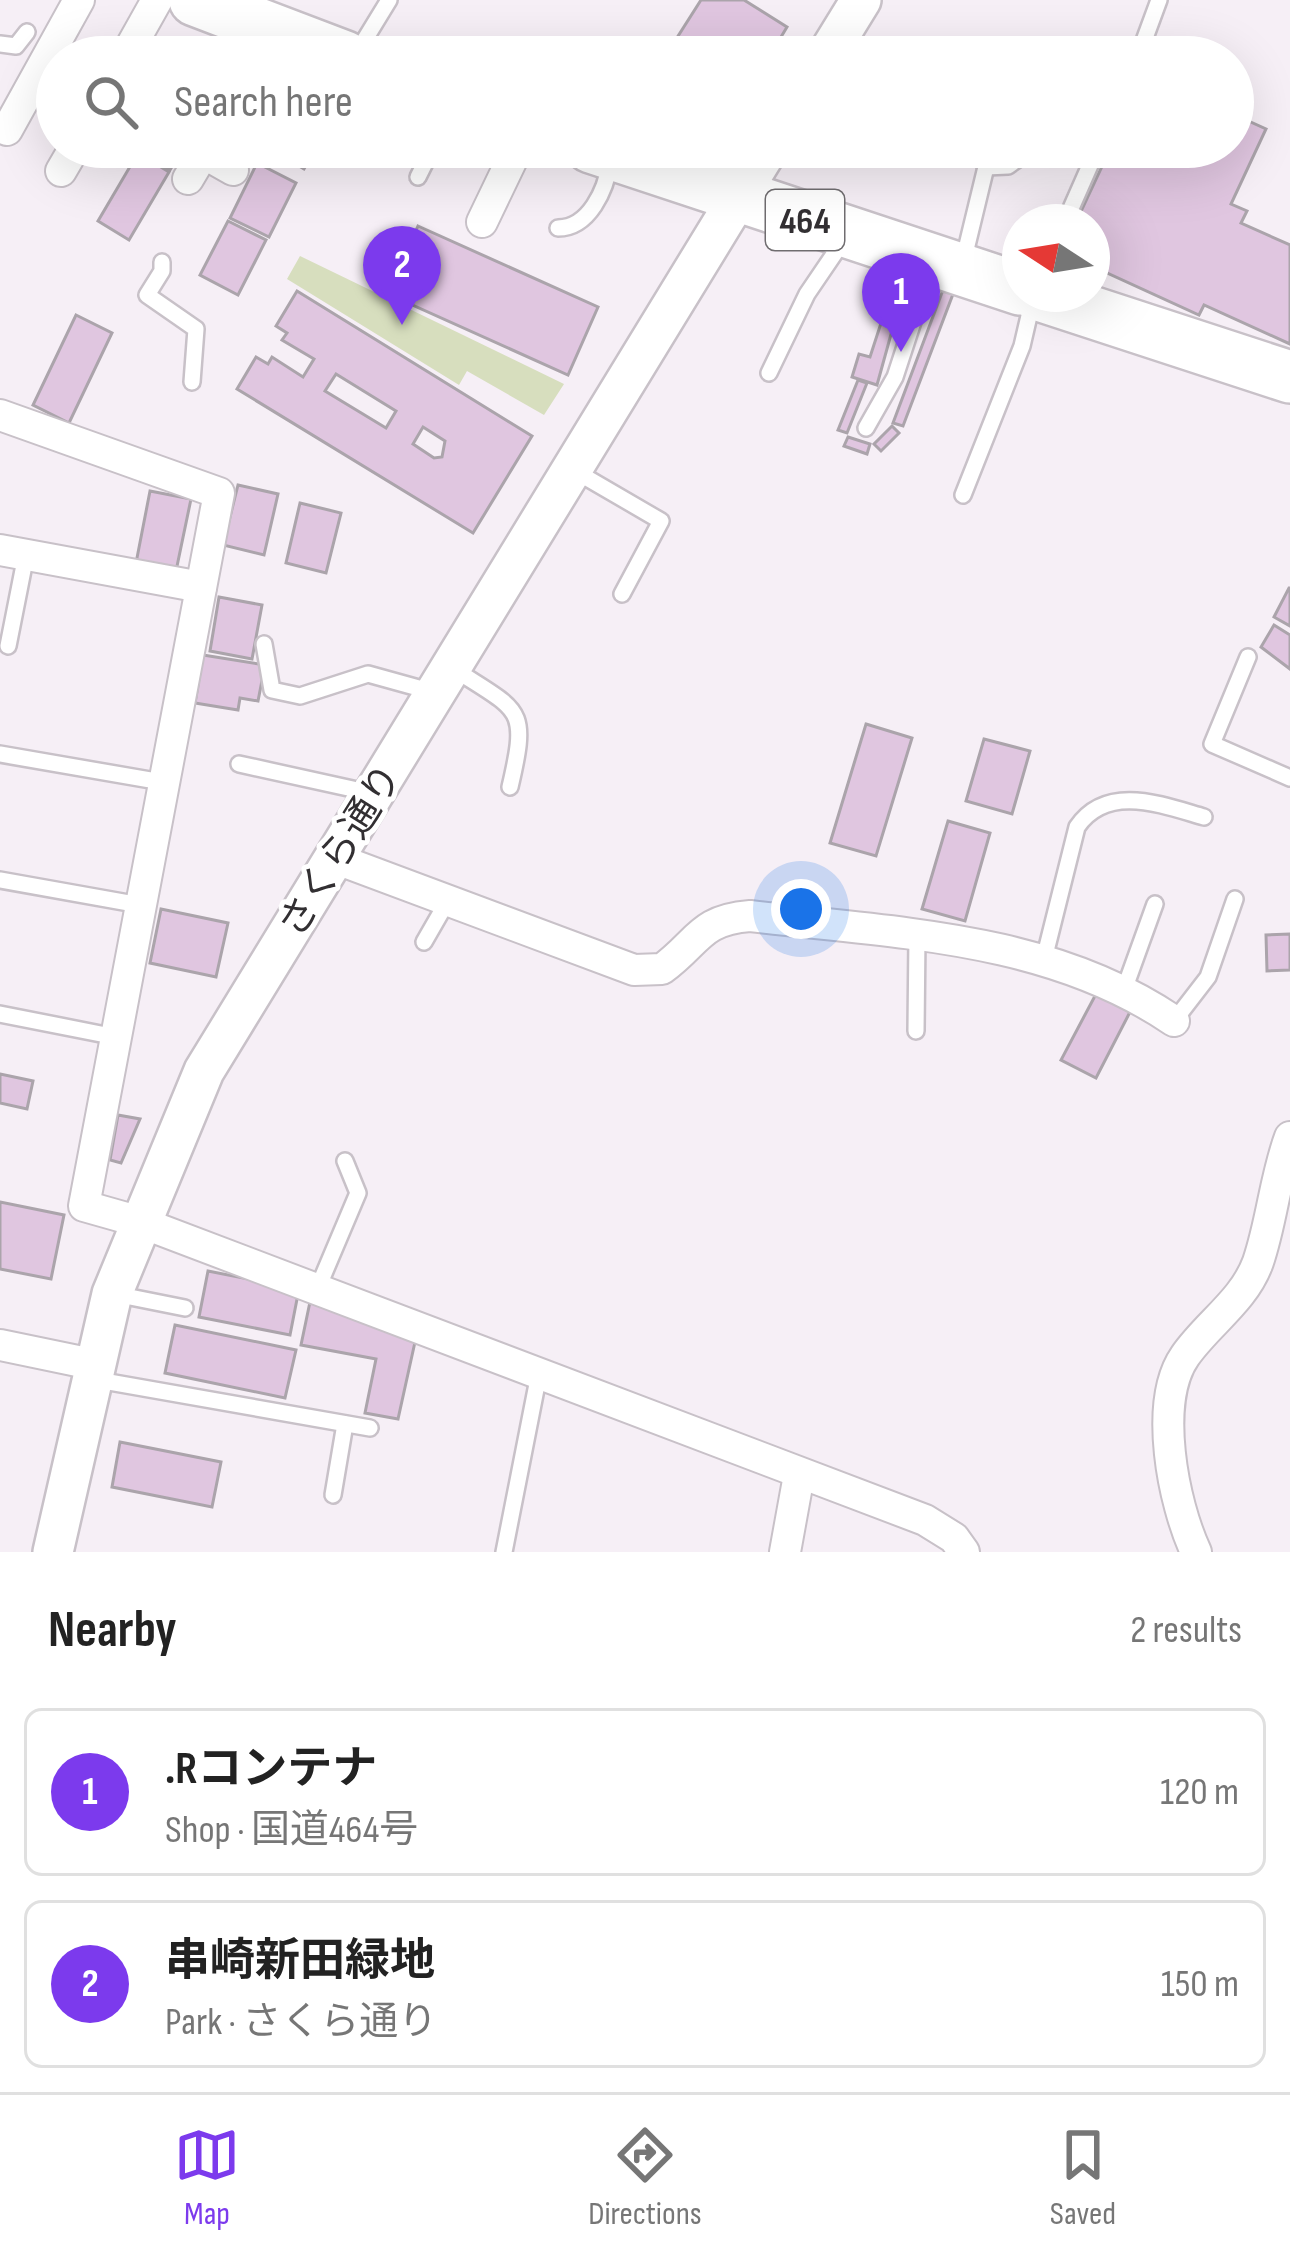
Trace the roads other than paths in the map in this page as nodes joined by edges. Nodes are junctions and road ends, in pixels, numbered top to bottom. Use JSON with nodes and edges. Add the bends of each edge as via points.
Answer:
{"nodes":[{"id":1,"x":79,"y":0,"type":"edge"},
{"id":2,"x":157,"y":0,"type":"edge"},
{"id":3,"x":389,"y":0,"type":"edge"},
{"id":4,"x":861,"y":0,"type":"edge"},
{"id":5,"x":1160,"y":0,"type":"edge"},
{"id":6,"x":215,"y":3,"type":"edge"},
{"id":7,"x":27,"y":32,"type":"dead end"},
{"id":8,"x":58,"y":36,"type":"edge"},
{"id":9,"x":137,"y":36,"type":"edge"},
{"id":10,"x":255,"y":36,"type":"edge"},
{"id":11,"x":367,"y":36,"type":"edge"},
{"id":12,"x":839,"y":36,"type":"edge"},
{"id":13,"x":1145,"y":36,"type":"edge"},
{"id":14,"x":0,"y":44,"type":"edge"},
{"id":15,"x":36,"y":73,"type":"edge"},
{"id":16,"x":3,"y":129,"type":"edge"},
{"id":17,"x":226,"y":168,"type":"edge"},
{"id":18,"x":423,"y":168,"type":"edge"},
{"id":19,"x":508,"y":168,"type":"edge"},
{"id":20,"x":610,"y":168,"type":"edge"},
{"id":21,"x":652,"y":168,"type":"edge"},
{"id":22,"x":757,"y":168,"type":"edge"},
{"id":23,"x":986,"y":168,"type":"edge"},
{"id":24,"x":1089,"y":168,"type":"edge"},
{"id":25,"x":233,"y":170,"type":"dead end"},
{"id":26,"x":418,"y":177,"type":"dead end"},
{"id":27,"x":739,"y":198,"type":"junction"},
{"id":28,"x":1073,"y":204,"type":"edge"},
{"id":29,"x":482,"y":222,"type":"dead end"},
{"id":30,"x":558,"y":228,"type":"dead end"},
{"id":31,"x":847,"y":233,"type":"junction"},
{"id":32,"x":162,"y":262,"type":"dead end"},
{"id":33,"x":947,"y":266,"type":"junction"},
{"id":34,"x":1002,"y":283,"type":"edge"},
{"id":35,"x":1030,"y":312,"type":"edge"},
{"id":36,"x":1090,"y":312,"type":"edge"},
{"id":37,"x":769,"y":373,"type":"dead end"},
{"id":38,"x":1290,"y":377,"type":"edge"},
{"id":39,"x":193,"y":382,"type":"dead end"},
{"id":40,"x":0,"y":415,"type":"edge"},
{"id":41,"x":866,"y":428,"type":"dead end"},
{"id":42,"x":573,"y":470,"type":"junction"},
{"id":43,"x":963,"y":494,"type":"dead end"},
{"id":44,"x":13,"y":553,"type":"edge"},
{"id":45,"x":200,"y":587,"type":"junction"},
{"id":46,"x":622,"y":594,"type":"dead end"},
{"id":47,"x":264,"y":644,"type":"dead end"},
{"id":48,"x":8,"y":646,"type":"dead end"},
{"id":49,"x":1248,"y":657,"type":"dead end"},
{"id":50,"x":443,"y":680,"type":"junction"},
{"id":51,"x":0,"y":754,"type":"edge"},
{"id":52,"x":239,"y":764,"type":"dead end"},
{"id":53,"x":1290,"y":778,"type":"edge"},
{"id":54,"x":162,"y":782,"type":"junction"},
{"id":55,"x":510,"y":787,"type":"dead end"},
{"id":56,"x":374,"y":794,"type":"junction"},
{"id":57,"x":1204,"y":817,"type":"dead end"},
{"id":58,"x":334,"y":857,"type":"junction"},
{"id":59,"x":0,"y":880,"type":"edge"},
{"id":60,"x":1235,"y":899,"type":"dead end"},
{"id":61,"x":447,"y":902,"type":"junction"},
{"id":62,"x":1155,"y":904,"type":"dead end"},
{"id":63,"x":140,"y":905,"type":"junction"},
{"id":64,"x":917,"y":936,"type":"junction"},
{"id":65,"x":424,"y":942,"type":"dead end"},
{"id":66,"x":1044,"y":958,"type":"junction"},
{"id":67,"x":1124,"y":990,"type":"junction"},
{"id":68,"x":0,"y":1014,"type":"edge"},
{"id":69,"x":1174,"y":1021,"type":"joint"},
{"id":70,"x":916,"y":1031,"type":"dead end"},
{"id":71,"x":116,"y":1037,"type":"junction"},
{"id":72,"x":1290,"y":1137,"type":"edge"},
{"id":73,"x":345,"y":1160,"type":"dead end"},
{"id":74,"x":137,"y":1221,"type":"junction"},
{"id":75,"x":317,"y":1290,"type":"junction"},
{"id":76,"x":112,"y":1294,"type":"junction"},
{"id":77,"x":185,"y":1308,"type":"dead end"},
{"id":78,"x":0,"y":1345,"type":"edge"},
{"id":79,"x":90,"y":1371,"type":"junction"},
{"id":80,"x":539,"y":1374,"type":"junction"},
{"id":81,"x":345,"y":1424,"type":"junction"},
{"id":82,"x":370,"y":1428,"type":"dead end"},
{"id":83,"x":799,"y":1474,"type":"junction"},
{"id":84,"x":333,"y":1496,"type":"dead end"},
{"id":85,"x":53,"y":1552,"type":"edge"},
{"id":86,"x":504,"y":1552,"type":"edge"},
{"id":87,"x":785,"y":1552,"type":"edge"},
{"id":88,"x":964,"y":1552,"type":"edge"},
{"id":89,"x":1196,"y":1552,"type":"edge"}],
"edges":[{"from":1,"to":8,"type":"street"},
{"from":2,"to":9,"type":"street"},
{"from":3,"to":11,"type":"lane"},
{"from":4,"to":12,"type":"street"},
{"from":5,"to":13,"type":"lane"},
{"from":6,"to":10,"type":"highway"},
{"from":7,"to":14,"type":"lane","via":[[16,46]]},
{"from":15,"to":16,"type":"street"},
{"from":17,"to":25,"type":"street"},
{"from":18,"to":26,"type":"lane"},
{"from":19,"to":29,"type":"street"},
{"from":20,"to":30,"type":"lane","via":[[589,217]]},
{"from":21,"to":27,"type":"highway","number":"464"},
{"from":22,"to":27,"type":"street","name":"さくら通り"},
{"from":23,"to":33,"type":"lane"},
{"from":24,"to":28,"type":"lane"},
{"from":27,"to":31,"type":"highway","number":"464"},
{"from":27,"to":42,"type":"street","name":"さくら通り"},
{"from":31,"to":33,"type":"highway","number":"464"},
{"from":31,"to":37,"type":"lane"},
{"from":32,"to":39,"type":"lane","via":[[147,295],[196,329]]},
{"from":33,"to":34,"type":"highway","number":"464"},
{"from":33,"to":41,"type":"lane"},
{"from":35,"to":43,"type":"lane"},
{"from":36,"to":38,"type":"highway"},
{"from":40,"to":45,"type":"street","via":[[220,493]]},
{"from":42,"to":46,"type":"lane","via":[[662,520]]},
{"from":42,"to":50,"type":"street","name":"さくら通り"},
{"from":44,"to":45,"type":"street"},
{"from":44,"to":48,"type":"lane"},
{"from":45,"to":54,"type":"street"},
{"from":47,"to":50,"type":"lane","via":[[272,690],[300,696],[368,674]]},
{"from":49,"to":53,"type":"lane","via":[[1212,744]]},
{"from":50,"to":55,"type":"lane","via":[[514,709],[523,733]]},
{"from":50,"to":56,"type":"street","name":"さくら通り"},
{"from":51,"to":54,"type":"lane"},
{"from":52,"to":56,"type":"lane"},
{"from":54,"to":63,"type":"street"},
{"from":56,"to":58,"type":"street","name":"さくら通り"},
{"from":57,"to":66,"type":"lane","via":[[1147,801],[1089,809],[1077,827]]},
{"from":58,"to":61,"type":"street"},
{"from":58,"to":74,"type":"street","name":"さくら通り","via":[[203,1071]]},
{"from":59,"to":63,"type":"lane"},
{"from":60,"to":69,"type":"lane","via":[[1208,977]]},
{"from":61,"to":64,"type":"street","via":[[634,970],[662,969],[720,918]]},
{"from":61,"to":65,"type":"lane"},
{"from":62,"to":67,"type":"lane"},
{"from":63,"to":71,"type":"street"},
{"from":64,"to":66,"type":"street"},
{"from":64,"to":70,"type":"lane"},
{"from":66,"to":67,"type":"street"},
{"from":67,"to":69,"type":"street"},
{"from":68,"to":71,"type":"lane"},
{"from":71,"to":74,"type":"street","via":[[84,1206]]},
{"from":72,"to":89,"type":"street","via":[[1257,1264],[1169,1383],[1166,1425]]},
{"from":73,"to":75,"type":"lane","via":[[358,1193]]},
{"from":74,"to":75,"type":"street"},
{"from":74,"to":76,"type":"street","name":"さくら通り"},
{"from":75,"to":80,"type":"street"},
{"from":76,"to":77,"type":"lane"},
{"from":76,"to":79,"type":"street","name":"さくら通り"},
{"from":78,"to":79,"type":"street"},
{"from":79,"to":81,"type":"lane"},
{"from":79,"to":85,"type":"street","name":"さくら通り"},
{"from":80,"to":83,"type":"street"},
{"from":80,"to":86,"type":"lane"},
{"from":81,"to":82,"type":"lane"},
{"from":81,"to":84,"type":"lane"},
{"from":83,"to":87,"type":"street"},
{"from":83,"to":88,"type":"street","via":[[925,1520]]}]}
